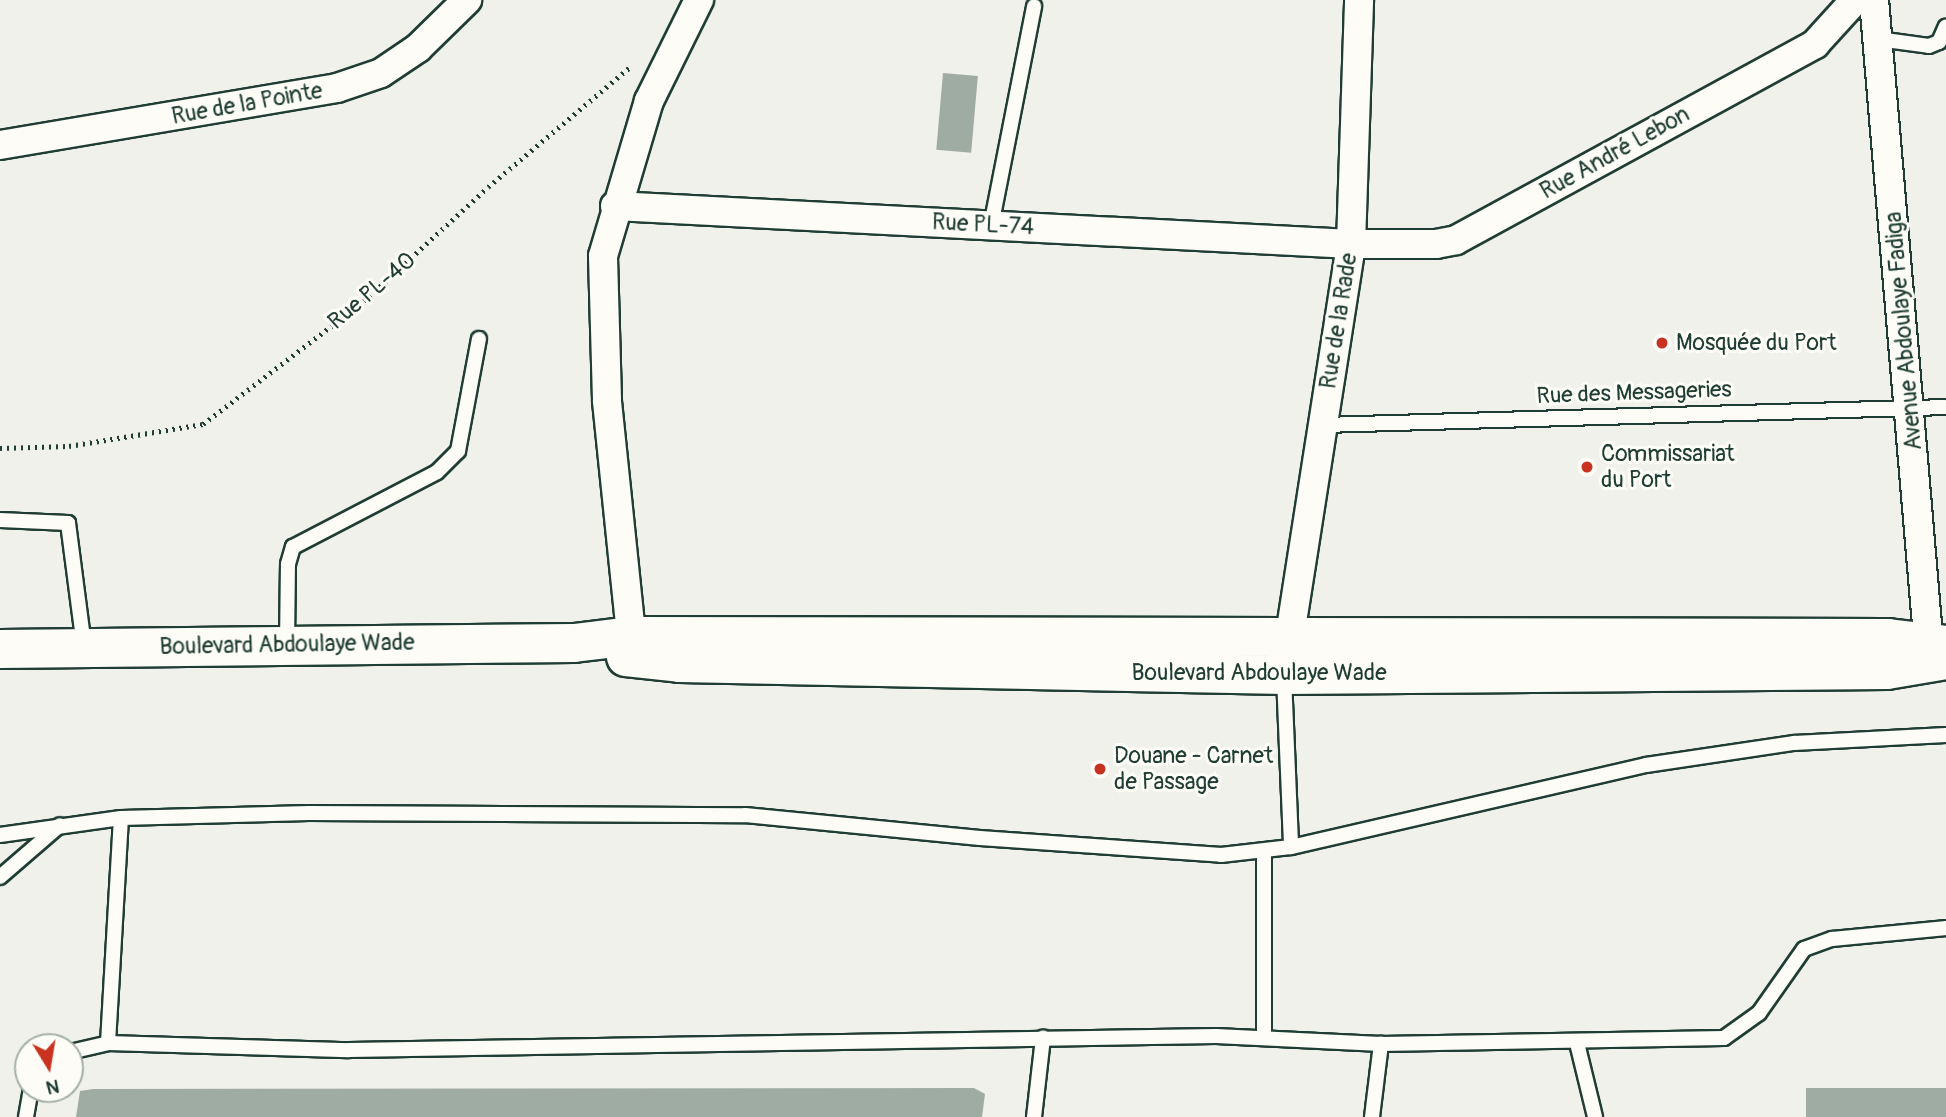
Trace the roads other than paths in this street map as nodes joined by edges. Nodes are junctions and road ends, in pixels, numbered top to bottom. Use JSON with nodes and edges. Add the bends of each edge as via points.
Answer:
{"nodes":[{"id":1,"x":467,"y":0,"type":"edge"},
{"id":2,"x":699,"y":0,"type":"edge"},
{"id":3,"x":1359,"y":0,"type":"edge"},
{"id":4,"x":1855,"y":0,"type":"edge"},
{"id":5,"x":1874,"y":0,"type":"edge"},
{"id":6,"x":1034,"y":6,"type":"dead end"},
{"id":7,"x":1946,"y":26,"type":"edge"},
{"id":8,"x":1878,"y":39,"type":"junction"},
{"id":9,"x":0,"y":145,"type":"edge"},
{"id":10,"x":615,"y":206,"type":"junction"},
{"id":11,"x":991,"y":226,"type":"junction"},
{"id":12,"x":1350,"y":244,"type":"junction"},
{"id":13,"x":479,"y":339,"type":"dead end"},
{"id":14,"x":1911,"y":406,"type":"junction"},
{"id":15,"x":1946,"y":408,"type":"edge"},
{"id":16,"x":1322,"y":425,"type":"junction"},
{"id":17,"x":0,"y":520,"type":"edge"},
{"id":18,"x":287,"y":645,"type":"junction"},
{"id":19,"x":84,"y":648,"type":"junction"},
{"id":20,"x":632,"y":648,"type":"junction"},
{"id":21,"x":0,"y":649,"type":"edge"},
{"id":22,"x":1938,"y":653,"type":"edge"},
{"id":23,"x":1287,"y":657,"type":"junction"},
{"id":24,"x":1946,"y":735,"type":"edge"},
{"id":25,"x":121,"y":818,"type":"junction"},
{"id":26,"x":60,"y":825,"type":"junction"},
{"id":27,"x":0,"y":835,"type":"edge"},
{"id":28,"x":1291,"y":847,"type":"junction"},
{"id":29,"x":1264,"y":852,"type":"junction"},
{"id":30,"x":0,"y":877,"type":"edge"},
{"id":31,"x":1946,"y":929,"type":"edge"},
{"id":32,"x":1043,"y":1038,"type":"junction"},
{"id":33,"x":1264,"y":1038,"type":"junction"},
{"id":34,"x":108,"y":1043,"type":"junction"},
{"id":35,"x":1577,"y":1043,"type":"junction"},
{"id":36,"x":1381,"y":1044,"type":"junction"},
{"id":37,"x":84,"y":1049,"type":"edge"},
{"id":38,"x":1034,"y":1117,"type":"edge"},
{"id":39,"x":1372,"y":1117,"type":"edge"},
{"id":40,"x":1595,"y":1117,"type":"edge"}],
"edges":[{"from":1,"to":9,"type":"street","name":"Rue de la Pointe","via":[[418,48],[390,67],[337,88]]},
{"from":2,"to":10,"type":"street","via":[[649,101]]},
{"from":3,"to":12,"type":"street","name":"Rue de la Rade"},
{"from":4,"to":12,"type":"street","name":"Rue André Lebon","via":[[1815,44],[1456,240]]},
{"from":5,"to":8,"type":"street","name":"Avenue Abdoulaye Fadiga"},
{"from":6,"to":11,"type":"lane"},
{"from":7,"to":8,"type":"lane","via":[[1939,42],[1929,46]]},
{"from":8,"to":14,"type":"street","name":"Avenue Abdoulaye Fadiga"},
{"from":10,"to":11,"type":"street","name":"Rue PL-74"},
{"from":10,"to":20,"type":"street","via":[[603,256],[601,306]]},
{"from":11,"to":12,"type":"street","name":"Rue PL-74"},
{"from":12,"to":16,"type":"street","name":"Rue de la Rade"},
{"from":13,"to":18,"type":"lane","via":[[458,451],[437,472],[293,547],[288,564]]},
{"from":14,"to":15,"type":"lane","name":"Rue des Messageries"},
{"from":14,"to":16,"type":"lane","name":"Rue des Messageries"},
{"from":14,"to":22,"type":"street","name":"Avenue Abdoulaye Fadiga"},
{"from":16,"to":23,"type":"street","name":"Rue de la Rade"},
{"from":17,"to":19,"type":"lane","via":[[68,523]]},
{"from":18,"to":19,"type":"street","name":"Boulevard Abdoulaye Wade"},
{"from":18,"to":20,"type":"street","name":"Boulevard Abdoulaye Wade","via":[[574,643]]},
{"from":19,"to":21,"type":"street","name":"Boulevard Abdoulaye Wade"},
{"from":20,"to":23,"type":"street","name":"Boulevard Abdoulaye Wade"},
{"from":22,"to":23,"type":"street","name":"Boulevard Abdoulaye Wade","via":[[1888,638]]},
{"from":23,"to":28,"type":"lane"},
{"from":24,"to":28,"type":"lane","via":[[1794,743],[1646,765]]},
{"from":25,"to":26,"type":"lane"},
{"from":25,"to":29,"type":"lane","via":[[309,813],[745,815],[1149,852]]},
{"from":25,"to":34,"type":"lane"},
{"from":26,"to":27,"type":"lane"},
{"from":26,"to":30,"type":"lane"},
{"from":28,"to":29,"type":"lane"},
{"from":29,"to":33,"type":"lane"},
{"from":31,"to":35,"type":"lane","via":[[1832,939],[1804,949],[1759,1013],[1724,1038]]},
{"from":32,"to":33,"type":"lane"},
{"from":32,"to":34,"type":"lane","via":[[349,1049]]},
{"from":32,"to":38,"type":"lane"},
{"from":33,"to":36,"type":"lane"},
{"from":34,"to":37,"type":"lane"},
{"from":35,"to":36,"type":"lane"},
{"from":35,"to":40,"type":"lane"},
{"from":36,"to":39,"type":"lane"}]}
